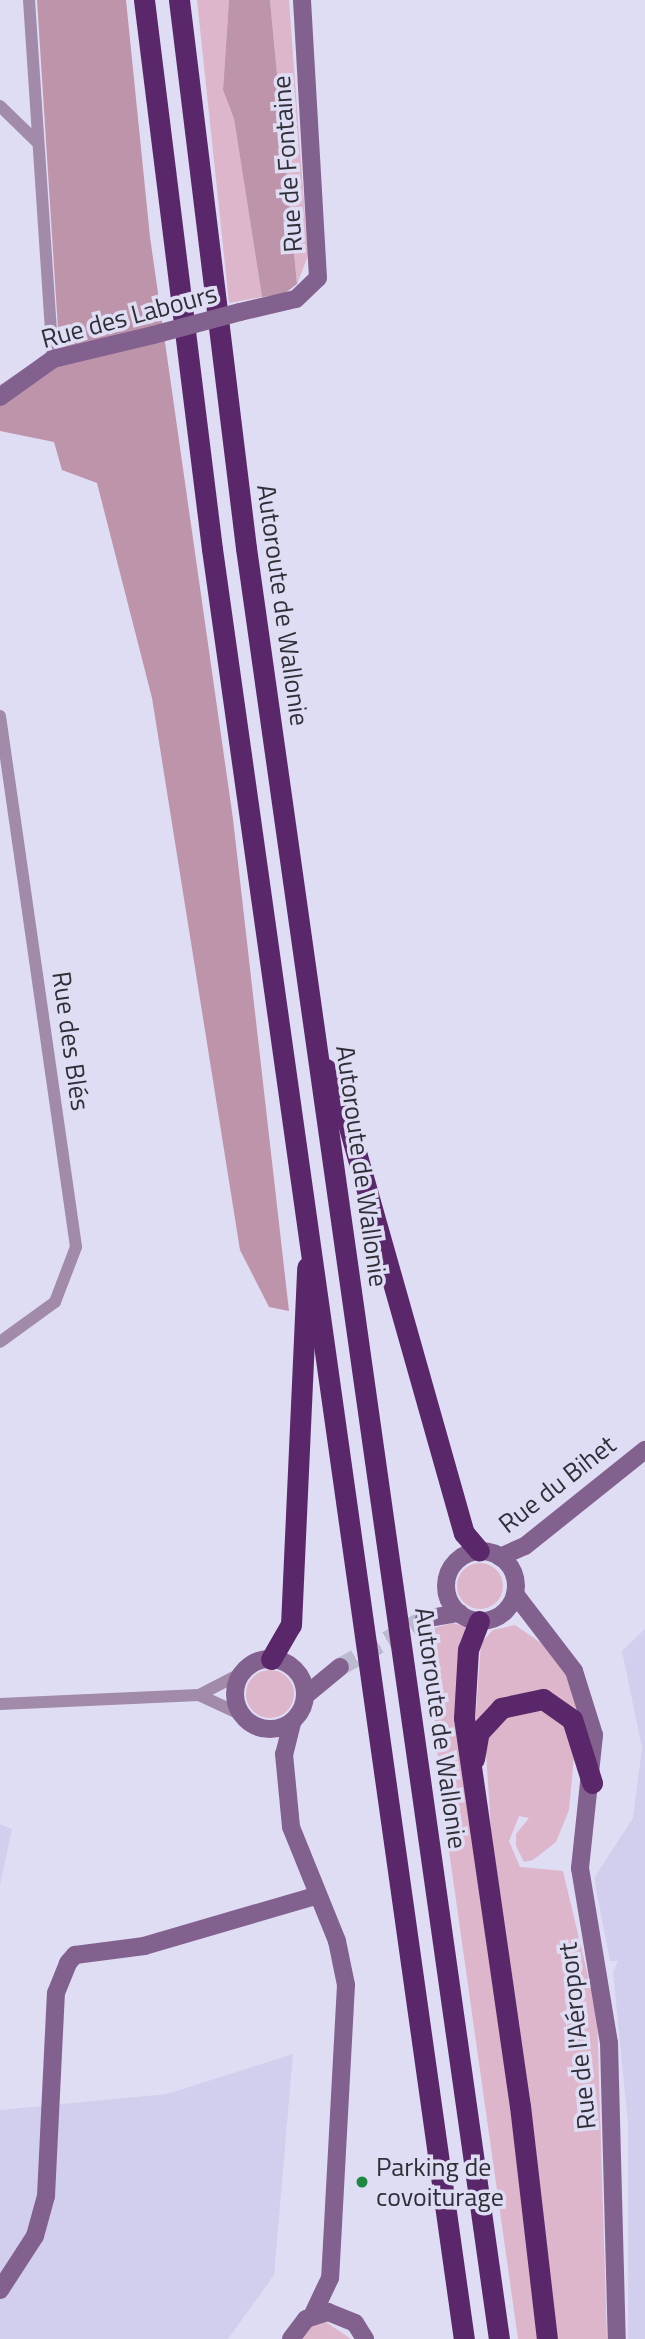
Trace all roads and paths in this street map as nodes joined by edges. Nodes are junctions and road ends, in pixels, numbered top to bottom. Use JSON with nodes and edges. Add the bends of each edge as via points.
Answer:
{"nodes":[{"id":1,"x":29,"y":0,"type":"edge"},
{"id":2,"x":144,"y":0,"type":"edge"},
{"id":3,"x":179,"y":0,"type":"edge"},
{"id":4,"x":302,"y":0,"type":"edge"},
{"id":5,"x":0,"y":106,"type":"edge"},
{"id":6,"x":36,"y":141,"type":"junction"},
{"id":7,"x":240,"y":312,"type":"joint"},
{"id":8,"x":53,"y":359,"type":"junction"},
{"id":9,"x":0,"y":397,"type":"edge"},
{"id":10,"x":0,"y":716,"type":"edge"},
{"id":11,"x":317,"y":1051,"type":"junction"},
{"id":12,"x":311,"y":1248,"type":"junction"},
{"id":13,"x":0,"y":1342,"type":"edge"},
{"id":14,"x":645,"y":1450,"type":"edge"},
{"id":15,"x":645,"y":1462,"type":"edge"},
{"id":16,"x":490,"y":1554,"type":"junction"},
{"id":17,"x":513,"y":1573,"type":"junction"},
{"id":18,"x":515,"y":1594,"type":"junction"},
{"id":19,"x":447,"y":1595,"type":"junction"},
{"id":20,"x":478,"y":1617,"type":"junction"},
{"id":21,"x":533,"y":1624,"type":"junction"},
{"id":22,"x":271,"y":1659,"type":"junction"},
{"id":23,"x":242,"y":1673,"type":"junction"},
{"id":24,"x":300,"y":1674,"type":"junction"},
{"id":25,"x":199,"y":1695,"type":"junction"},
{"id":26,"x":306,"y":1695,"type":"junction"},
{"id":27,"x":0,"y":1704,"type":"edge"},
{"id":28,"x":242,"y":1716,"type":"junction"},
{"id":29,"x":292,"y":1723,"type":"junction"},
{"id":30,"x":260,"y":1728,"type":"junction"},
{"id":31,"x":284,"y":1754,"type":"junction"},
{"id":32,"x":472,"y":1782,"type":"junction"},
{"id":33,"x":592,"y":1783,"type":"junction"},
{"id":34,"x":315,"y":1896,"type":"junction"},
{"id":35,"x":330,"y":2278,"type":"junction"},
{"id":36,"x":0,"y":2290,"type":"edge"},
{"id":37,"x":312,"y":2316,"type":"junction"},
{"id":38,"x":342,"y":2316,"type":"junction"},
{"id":39,"x":291,"y":2339,"type":"edge"},
{"id":40,"x":365,"y":2339,"type":"edge"},
{"id":41,"x":464,"y":2339,"type":"edge"},
{"id":42,"x":499,"y":2339,"type":"edge"},
{"id":43,"x":547,"y":2339,"type":"edge"},
{"id":44,"x":617,"y":2339,"type":"edge"}],
"edges":[{"from":1,"to":6,"type":"street"},
{"from":2,"to":12,"type":"highway","via":[[210,535]]},
{"from":3,"to":11,"type":"highway","name":"Autoroute de Wallonie","via":[[195,164]]},
{"from":4,"to":7,"type":"street","name":"Rue de Fontaine","via":[[318,278],[296,299]]},
{"from":5,"to":6,"type":"street"},
{"from":6,"to":8,"type":"street"},
{"from":7,"to":8,"type":"street","name":"Rue des Labours","bridge":true},
{"from":8,"to":9,"type":"street","name":"Rue des Labours"},
{"from":10,"to":13,"type":"street","name":"Rue des Blés","via":[[76,1247],[55,1302]]},
{"from":11,"to":16,"type":"highway","via":[[341,1099],[464,1533]]},
{"from":11,"to":42,"type":"highway","name":"Autoroute de Wallonie"},
{"from":12,"to":22,"type":"highway","via":[[301,1304],[290,1625]]},
{"from":12,"to":41,"type":"highway"},
{"from":14,"to":16,"type":"street","name":"Rue du Bihet","via":[[525,1546]]},
{"from":15,"to":17,"type":"street","name":"Rue du Bihet","via":[[527,1551]]},
{"from":16,"to":17,"type":"street","name":"Rue du Bihet"},
{"from":16,"to":19,"type":"street","name":"Rue du Bihet","via":[[457,1560]]},
{"from":17,"to":18,"type":"street","name":"Rue du Bihet"},
{"from":18,"to":20,"type":"street"},
{"from":18,"to":21,"type":"street","name":"Rue de l'Aéroport"},
{"from":19,"to":20,"type":"street"},
{"from":19,"to":20,"type":"street","name":"Rue du Bihet","via":[[424,1619]]},
{"from":20,"to":21,"type":"street"},
{"from":20,"to":32,"type":"highway","via":[[464,1676]]},
{"from":21,"to":33,"type":"street","name":"Rue de l'Aéroport","via":[[563,1653],[583,1692],[594,1735]]},
{"from":22,"to":23,"type":"street"},
{"from":22,"to":24,"type":"street"},
{"from":23,"to":25,"type":"street"},
{"from":23,"to":28,"type":"street","via":[[235,1695]]},
{"from":24,"to":26,"type":"street"},
{"from":24,"to":26,"type":"street","via":[[333,1671]]},
{"from":25,"to":27,"type":"street"},
{"from":25,"to":28,"type":"street"},
{"from":26,"to":29,"type":"street"},
{"from":28,"to":30,"type":"street"},
{"from":29,"to":30,"type":"street"},
{"from":29,"to":31,"type":"street"},
{"from":30,"to":31,"type":"street"},
{"from":31,"to":34,"type":"street","via":[[291,1828]]},
{"from":32,"to":33,"type":"highway","via":[[479,1732],[501,1707],[529,1698],[567,1712]]},
{"from":32,"to":43,"type":"highway","via":[[520,2106]]},
{"from":33,"to":44,"type":"street","name":"Rue de l'Aéroport","via":[[580,1868],[609,2043]]},
{"from":34,"to":35,"type":"street","via":[[337,1941],[346,1985]]},
{"from":34,"to":36,"type":"street","via":[[144,1946],[75,1955],[68,1963],[56,1993],[47,2196],[35,2236]]},
{"from":35,"to":37,"type":"street"},
{"from":35,"to":38,"type":"street"},
{"from":37,"to":38,"type":"street"},
{"from":37,"to":39,"type":"street"},
{"from":38,"to":40,"type":"street"}]}
